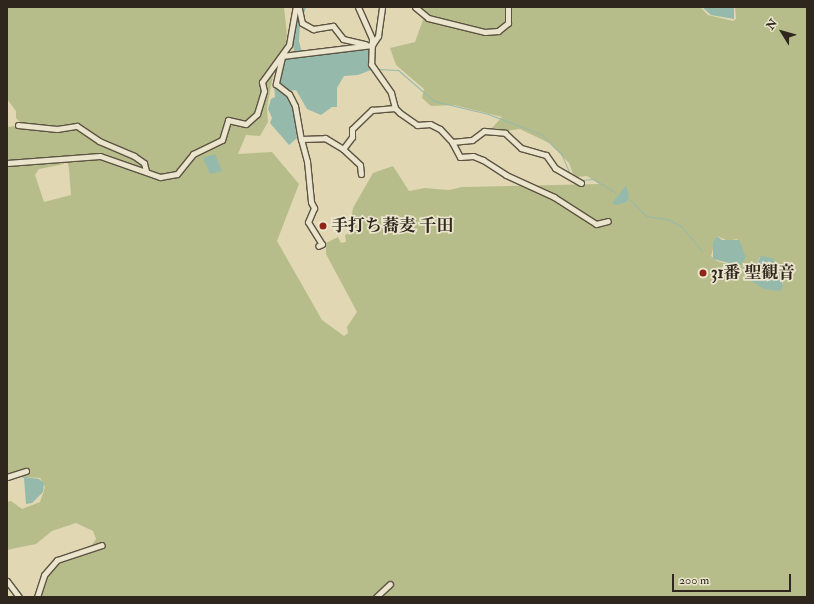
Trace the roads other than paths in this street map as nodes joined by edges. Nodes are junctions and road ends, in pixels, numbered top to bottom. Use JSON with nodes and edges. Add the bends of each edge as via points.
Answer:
{"nodes":[{"id":1,"x":296,"y":7,"type":"edge"},
{"id":2,"x":358,"y":7,"type":"edge"},
{"id":3,"x":382,"y":7,"type":"edge"},
{"id":4,"x":415,"y":7,"type":"edge"},
{"id":5,"x":508,"y":7,"type":"edge"},
{"id":6,"x":372,"y":45,"type":"junction"},
{"id":7,"x":282,"y":56,"type":"junction"},
{"id":8,"x":394,"y":108,"type":"junction"},
{"id":9,"x":18,"y":125,"type":"dead end"},
{"id":10,"x":301,"y":139,"type":"junction"},
{"id":11,"x":452,"y":142,"type":"junction"},
{"id":12,"x":343,"y":149,"type":"junction"},
{"id":13,"x":7,"y":163,"type":"edge"},
{"id":14,"x":146,"y":171,"type":"junction"},
{"id":15,"x":361,"y":174,"type":"dead end"},
{"id":16,"x":581,"y":183,"type":"dead end"},
{"id":17,"x":608,"y":221,"type":"dead end"},
{"id":18,"x":318,"y":246,"type":"dead end"},
{"id":19,"x":26,"y":472,"type":"dead end"},
{"id":20,"x":7,"y":477,"type":"edge"},
{"id":21,"x":102,"y":546,"type":"dead end"},
{"id":22,"x":7,"y":581,"type":"edge"},
{"id":23,"x":390,"y":584,"type":"dead end"},
{"id":24,"x":19,"y":597,"type":"edge"},
{"id":25,"x":37,"y":597,"type":"edge"},
{"id":26,"x":376,"y":597,"type":"edge"}],
"edges":[{"from":1,"to":6,"type":"street","via":[[299,9],[302,23],[313,29],[333,26],[346,41]]},
{"from":1,"to":7,"type":"street","via":[[289,45]]},
{"from":2,"to":6,"type":"street","via":[[369,28]]},
{"from":3,"to":6,"type":"street","via":[[378,36]]},
{"from":4,"to":5,"type":"street","via":[[428,18],[485,32],[498,31],[508,23]]},
{"from":6,"to":7,"type":"street"},
{"from":6,"to":8,"type":"street","via":[[370,61],[373,70],[391,93]]},
{"from":7,"to":10,"type":"street","via":[[276,84],[289,94],[295,106]]},
{"from":7,"to":14,"type":"street","via":[[262,82],[264,91],[260,107],[251,121],[246,124],[228,120],[222,140],[194,154],[173,176],[160,177]]},
{"from":8,"to":11,"type":"street","via":[[417,125],[437,126]]},
{"from":8,"to":12,"type":"street","via":[[372,110],[352,129],[352,137]]},
{"from":9,"to":14,"type":"street","via":[[57,129],[76,126],[99,141],[134,156],[144,163]]},
{"from":10,"to":12,"type":"street","via":[[325,138]]},
{"from":10,"to":18,"type":"street","via":[[314,208],[308,222],[322,244]]},
{"from":11,"to":16,"type":"street","via":[[472,140],[484,131],[505,133],[521,148],[546,155],[555,168]]},
{"from":11,"to":17,"type":"street","via":[[460,157],[473,156],[483,160],[506,175],[554,197],[596,224]]},
{"from":12,"to":15,"type":"street","via":[[360,165]]},
{"from":13,"to":14,"type":"street","via":[[100,156]]},
{"from":19,"to":20,"type":"street"},
{"from":21,"to":25,"type":"street","via":[[58,560],[44,575]]},
{"from":22,"to":24,"type":"street"},
{"from":23,"to":26,"type":"street"}]}
